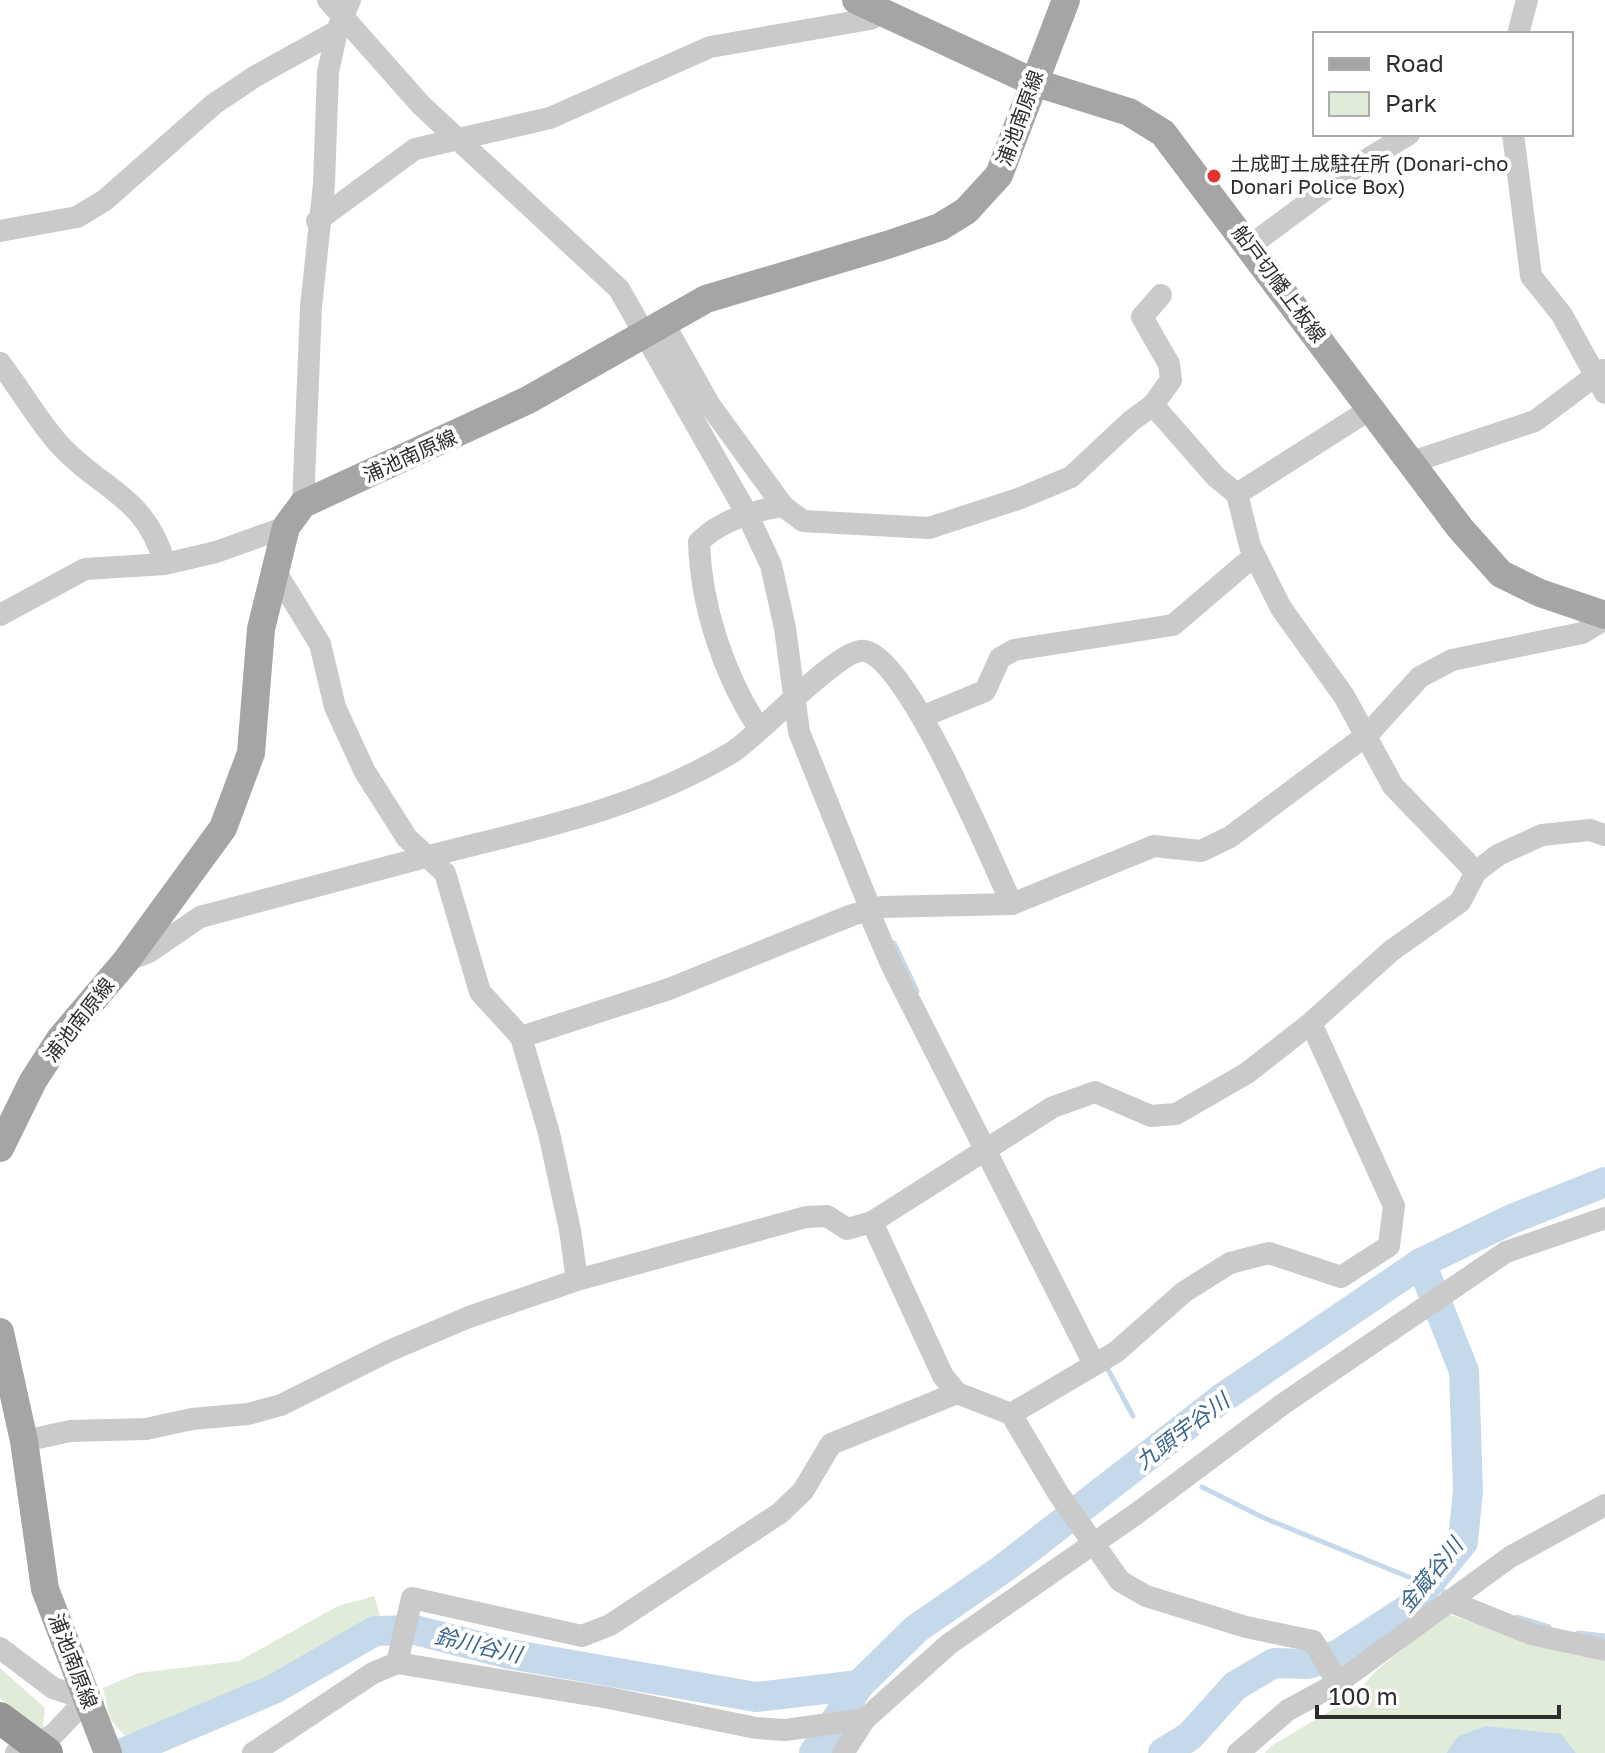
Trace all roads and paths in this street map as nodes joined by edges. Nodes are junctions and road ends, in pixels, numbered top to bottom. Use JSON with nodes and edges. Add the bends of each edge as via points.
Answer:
{"nodes":[{"id":1,"x":856,"y":0,"type":"edge"},
{"id":2,"x":1066,"y":0,"type":"edge"},
{"id":3,"x":1527,"y":0,"type":"edge"},
{"id":4,"x":343,"y":9,"type":"edge"},
{"id":5,"x":883,"y":12,"type":"junction"},
{"id":6,"x":1519,"y":32,"type":"edge"},
{"id":7,"x":1033,"y":82,"type":"junction"},
{"id":8,"x":1406,"y":136,"type":"edge"},
{"id":9,"x":1513,"y":136,"type":"edge"},
{"id":10,"x":465,"y":137,"type":"junction"},
{"id":11,"x":317,"y":221,"type":"junction"},
{"id":12,"x":0,"y":231,"type":"edge"},
{"id":13,"x":1251,"y":245,"type":"junction"},
{"id":14,"x":1161,"y":295,"type":"dead end"},
{"id":15,"x":654,"y":327,"type":"junction"},
{"id":16,"x":0,"y":363,"type":"edge"},
{"id":17,"x":1601,"y":380,"type":"edge"},
{"id":18,"x":1153,"y":405,"type":"junction"},
{"id":19,"x":1372,"y":408,"type":"junction"},
{"id":20,"x":1412,"y":462,"type":"junction"},
{"id":21,"x":1237,"y":494,"type":"junction"},
{"id":22,"x":303,"y":504,"type":"junction"},
{"id":23,"x":783,"y":506,"type":"junction"},
{"id":24,"x":751,"y":512,"type":"junction"},
{"id":25,"x":286,"y":527,"type":"junction"},
{"id":26,"x":1254,"y":556,"type":"junction"},
{"id":27,"x":165,"y":564,"type":"junction"},
{"id":28,"x":277,"y":574,"type":"junction"},
{"id":29,"x":0,"y":615,"type":"edge"},
{"id":30,"x":1605,"y":617,"type":"edge"},
{"id":31,"x":796,"y":697,"type":"junction"},
{"id":32,"x":924,"y":716,"type":"junction"},
{"id":33,"x":759,"y":729,"type":"junction"},
{"id":34,"x":1368,"y":734,"type":"junction"},
{"id":35,"x":1605,"y":835,"type":"edge"},
{"id":36,"x":430,"y":856,"type":"junction"},
{"id":37,"x":1476,"y":872,"type":"junction"},
{"id":38,"x":1012,"y":904,"type":"junction"},
{"id":39,"x":874,"y":909,"type":"junction"},
{"id":40,"x":126,"y":961,"type":"junction"},
{"id":41,"x":1311,"y":1023,"type":"junction"},
{"id":42,"x":521,"y":1037,"type":"junction"},
{"id":43,"x":990,"y":1145,"type":"junction"},
{"id":44,"x":0,"y":1148,"type":"edge"},
{"id":45,"x":1605,"y":1218,"type":"edge"},
{"id":46,"x":872,"y":1222,"type":"junction"},
{"id":47,"x":577,"y":1280,"type":"junction"},
{"id":48,"x":0,"y":1332,"type":"edge"},
{"id":49,"x":1100,"y":1361,"type":"junction"},
{"id":50,"x":957,"y":1393,"type":"junction"},
{"id":51,"x":1011,"y":1414,"type":"junction"},
{"id":52,"x":24,"y":1441,"type":"junction"},
{"id":53,"x":1605,"y":1505,"type":"edge"},
{"id":54,"x":1091,"y":1542,"type":"junction"},
{"id":55,"x":1449,"y":1601,"type":"junction"},
{"id":56,"x":0,"y":1648,"type":"edge"},
{"id":57,"x":1605,"y":1650,"type":"edge"},
{"id":58,"x":399,"y":1656,"type":"junction"},
{"id":59,"x":1335,"y":1677,"type":"junction"},
{"id":60,"x":87,"y":1699,"type":"junction"},
{"id":61,"x":860,"y":1719,"type":"junction"},
{"id":62,"x":3,"y":1720,"type":"edge"},
{"id":63,"x":104,"y":1745,"type":"edge"},
{"id":64,"x":16,"y":1753,"type":"edge"},
{"id":65,"x":47,"y":1753,"type":"edge"},
{"id":66,"x":253,"y":1753,"type":"edge"},
{"id":67,"x":843,"y":1753,"type":"edge"},
{"id":68,"x":1238,"y":1753,"type":"edge"}],
"edges":[{"from":1,"to":5,"type":"main road","name":"船戸切幡上板線"},
{"from":2,"to":7,"type":"main road","name":"浦池南原線"},
{"from":3,"to":6,"type":"street"},
{"from":4,"to":10,"type":"street","via":[[401,84]]},
{"from":4,"to":11,"type":"street","via":[[328,72],[324,184]]},
{"from":4,"to":12,"type":"street","via":[[214,104],[105,200],[77,217]]},
{"from":5,"to":7,"type":"main road","name":"船戸切幡上板線"},
{"from":5,"to":10,"type":"street","via":[[870,19],[710,47],[550,118]]},
{"from":7,"to":13,"type":"main road","name":"船戸切幡上板線","via":[[1129,112],[1163,133]]},
{"from":7,"to":15,"type":"main road","name":"浦池南原線","via":[[999,175],[966,211],[940,227],[887,245],[706,299]]},
{"from":8,"to":13,"type":"street"},
{"from":9,"to":17,"type":"street","via":[[1531,276]]},
{"from":10,"to":11,"type":"street","via":[[415,149]]},
{"from":10,"to":15,"type":"street"},
{"from":11,"to":22,"type":"street"},
{"from":13,"to":19,"type":"main road","name":"船戸切幡上板線"},
{"from":14,"to":18,"type":"street","via":[[1142,317],[1169,364],[1171,380]]},
{"from":15,"to":22,"type":"main road","name":"浦池南原線","via":[[506,411]]},
{"from":15,"to":23,"type":"street"},
{"from":15,"to":24,"type":"street"},
{"from":16,"to":27,"type":"street","via":[[58,443],[135,505],[157,537]]},
{"from":17,"to":20,"type":"street","via":[[1535,421]]},
{"from":18,"to":21,"type":"street"},
{"from":18,"to":23,"type":"street","via":[[1071,477],[929,528],[803,521]]},
{"from":19,"to":20,"type":"main road","name":"船戸切幡上板線"},
{"from":19,"to":21,"type":"street"},
{"from":20,"to":30,"type":"main road","name":"船戸切幡上板線","via":[[1501,574]]},
{"from":21,"to":26,"type":"street"},
{"from":22,"to":25,"type":"main road","name":"浦池南原線"},
{"from":23,"to":24,"type":"street"},
{"from":24,"to":31,"type":"street","via":[[778,588]]},
{"from":24,"to":33,"type":"street","via":[[710,531],[699,542],[724,661],[737,695]]},
{"from":25,"to":27,"type":"street"},
{"from":25,"to":28,"type":"main road","name":"浦池南原線"},
{"from":26,"to":32,"type":"street","via":[[1173,625],[1014,650],[1000,658],[985,691]]},
{"from":26,"to":34,"type":"street","via":[[1281,608]]},
{"from":27,"to":29,"type":"street","via":[[85,569]]},
{"from":28,"to":36,"type":"street","via":[[320,644],[335,707],[365,772],[407,838]]},
{"from":28,"to":40,"type":"main road","name":"浦池南原線","via":[[261,629],[251,753],[241,788],[223,828]]},
{"from":30,"to":34,"type":"street","via":[[1582,633],[1452,660],[1420,677]]},
{"from":31,"to":32,"type":"street","via":[[848,655],[867,651],[883,663]]},
{"from":31,"to":33,"type":"street"},
{"from":31,"to":39,"type":"street","via":[[813,770]]},
{"from":32,"to":38,"type":"street"},
{"from":33,"to":36,"type":"street","via":[[735,751],[689,776],[581,819]]},
{"from":34,"to":37,"type":"street","via":[[1393,786]]},
{"from":34,"to":38,"type":"street","via":[[1230,837],[1201,851],[1154,846]]},
{"from":35,"to":37,"type":"street","via":[[1590,830],[1542,835],[1498,855]]},
{"from":36,"to":40,"type":"street","via":[[200,917],[149,952]]},
{"from":36,"to":42,"type":"street","via":[[445,873],[480,992]]},
{"from":37,"to":41,"type":"street","via":[[1460,902],[1391,951]]},
{"from":38,"to":39,"type":"street"},
{"from":39,"to":42,"type":"street","via":[[826,923],[669,989]]},
{"from":39,"to":43,"type":"street"},
{"from":40,"to":44,"type":"main road","name":"浦池南原線","via":[[60,1039]]},
{"from":41,"to":43,"type":"street","via":[[1247,1073],[1176,1114],[1151,1116],[1095,1092],[1053,1107]]},
{"from":41,"to":49,"type":"street","via":[[1394,1206],[1389,1246],[1341,1277],[1269,1253],[1245,1258],[1184,1292]]},
{"from":42,"to":47,"type":"street","via":[[549,1133]]},
{"from":43,"to":46,"type":"street"},
{"from":43,"to":49,"type":"street"},
{"from":45,"to":54,"type":"street","via":[[1506,1252]]},
{"from":46,"to":47,"type":"street","via":[[847,1229],[827,1216],[806,1217]]},
{"from":46,"to":50,"type":"street","via":[[943,1376]]},
{"from":47,"to":52,"type":"street","via":[[456,1322],[281,1405],[146,1429],[70,1431]]},
{"from":48,"to":52,"type":"main road","name":"浦池南原線"},
{"from":49,"to":51,"type":"street"},
{"from":50,"to":51,"type":"street"},
{"from":50,"to":58,"type":"street","via":[[831,1444],[803,1491],[780,1513],[610,1625],[582,1636],[412,1598]]},
{"from":51,"to":54,"type":"street"},
{"from":52,"to":60,"type":"main road","name":"浦池南原線","via":[[45,1589]]},
{"from":53,"to":55,"type":"street","via":[[1510,1557]]},
{"from":54,"to":59,"type":"street","via":[[1120,1581],[1146,1596],[1313,1641]]},
{"from":54,"to":61,"type":"street","via":[[949,1644]]},
{"from":55,"to":57,"type":"street","via":[[1531,1634]]},
{"from":55,"to":59,"type":"street"},
{"from":56,"to":60,"type":"street","via":[[53,1688]]},
{"from":58,"to":61,"type":"street","via":[[756,1728],[785,1730]]},
{"from":58,"to":66,"type":"street"},
{"from":59,"to":68,"type":"street"},
{"from":60,"to":63,"type":"main road","name":"浦池南原線"},
{"from":60,"to":64,"type":"street","via":[[53,1735]]},
{"from":61,"to":67,"type":"street"},
{"from":62,"to":65,"type":"highway"}]}
